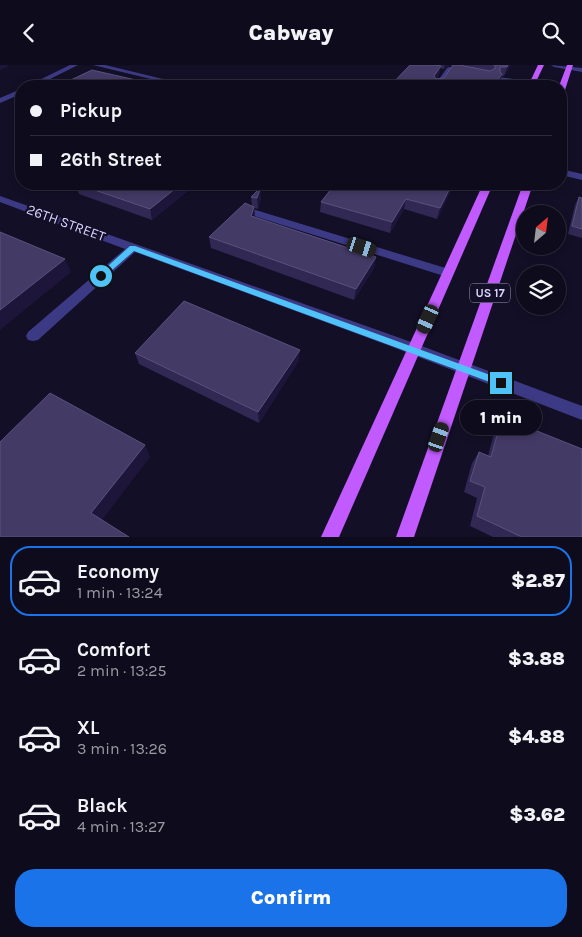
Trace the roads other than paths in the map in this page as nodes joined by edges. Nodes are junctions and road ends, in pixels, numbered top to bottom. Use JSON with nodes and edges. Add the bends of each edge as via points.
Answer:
{"nodes":[{"id":1,"x":75,"y":65,"type":"edge"},
{"id":2,"x":96,"y":65,"type":"edge"},
{"id":3,"x":541,"y":65,"type":"edge"},
{"id":4,"x":554,"y":65,"type":"edge"},
{"id":5,"x":569,"y":66,"type":"edge"},
{"id":6,"x":582,"y":70,"type":"edge"},
{"id":7,"x":438,"y":71,"type":"edge"},
{"id":8,"x":446,"y":73,"type":"junction"},
{"id":9,"x":478,"y":74,"type":"edge"},
{"id":10,"x":502,"y":79,"type":"edge"},
{"id":11,"x":44,"y":80,"type":"edge"},
{"id":12,"x":162,"y":80,"type":"edge"},
{"id":13,"x":441,"y":80,"type":"edge"},
{"id":14,"x":507,"y":80,"type":"edge"},
{"id":15,"x":534,"y":80,"type":"edge"},
{"id":16,"x":564,"y":80,"type":"edge"},
{"id":17,"x":15,"y":94,"type":"edge"},
{"id":18,"x":0,"y":101,"type":"edge"},
{"id":19,"x":567,"y":173,"type":"edge"},
{"id":20,"x":582,"y":177,"type":"edge"},
{"id":21,"x":485,"y":190,"type":"edge"},
{"id":22,"x":526,"y":190,"type":"edge"},
{"id":23,"x":0,"y":199,"type":"edge"},
{"id":24,"x":252,"y":212,"type":"edge"},
{"id":25,"x":133,"y":248,"type":"junction"},
{"id":26,"x":448,"y":273,"type":"junction"},
{"id":27,"x":34,"y":336,"type":"dead end"},
{"id":28,"x":414,"y":350,"type":"junction"},
{"id":29,"x":463,"y":368,"type":"junction"},
{"id":30,"x":582,"y":413,"type":"edge"},
{"id":31,"x":330,"y":537,"type":"edge"},
{"id":32,"x":405,"y":537,"type":"edge"}],
"edges":[{"from":1,"to":11,"type":"street"},
{"from":2,"to":12,"type":"street"},
{"from":3,"to":15,"type":"main road"},
{"from":4,"to":5,"type":"street"},
{"from":5,"to":6,"type":"street"},
{"from":5,"to":16,"type":"main road"},
{"from":7,"to":8,"type":"street"},
{"from":8,"to":9,"type":"street","via":[[449,69]]},
{"from":8,"to":13,"type":"street"},
{"from":10,"to":14,"type":"street"},
{"from":17,"to":18,"type":"street"},
{"from":19,"to":20,"type":"street"},
{"from":21,"to":26,"type":"main road"},
{"from":22,"to":29,"type":"main road","number":"US 17"},
{"from":23,"to":25,"type":"street","name":"26TH STREET"},
{"from":24,"to":26,"type":"street"},
{"from":25,"to":27,"type":"street"},
{"from":25,"to":28,"type":"street","name":"26TH STREET"},
{"from":26,"to":28,"type":"main road"},
{"from":28,"to":29,"type":"street","name":"26TH STREET"},
{"from":28,"to":31,"type":"main road"},
{"from":29,"to":30,"type":"street","name":"26TH STREET"},
{"from":29,"to":32,"type":"main road","number":"US 17"}]}
